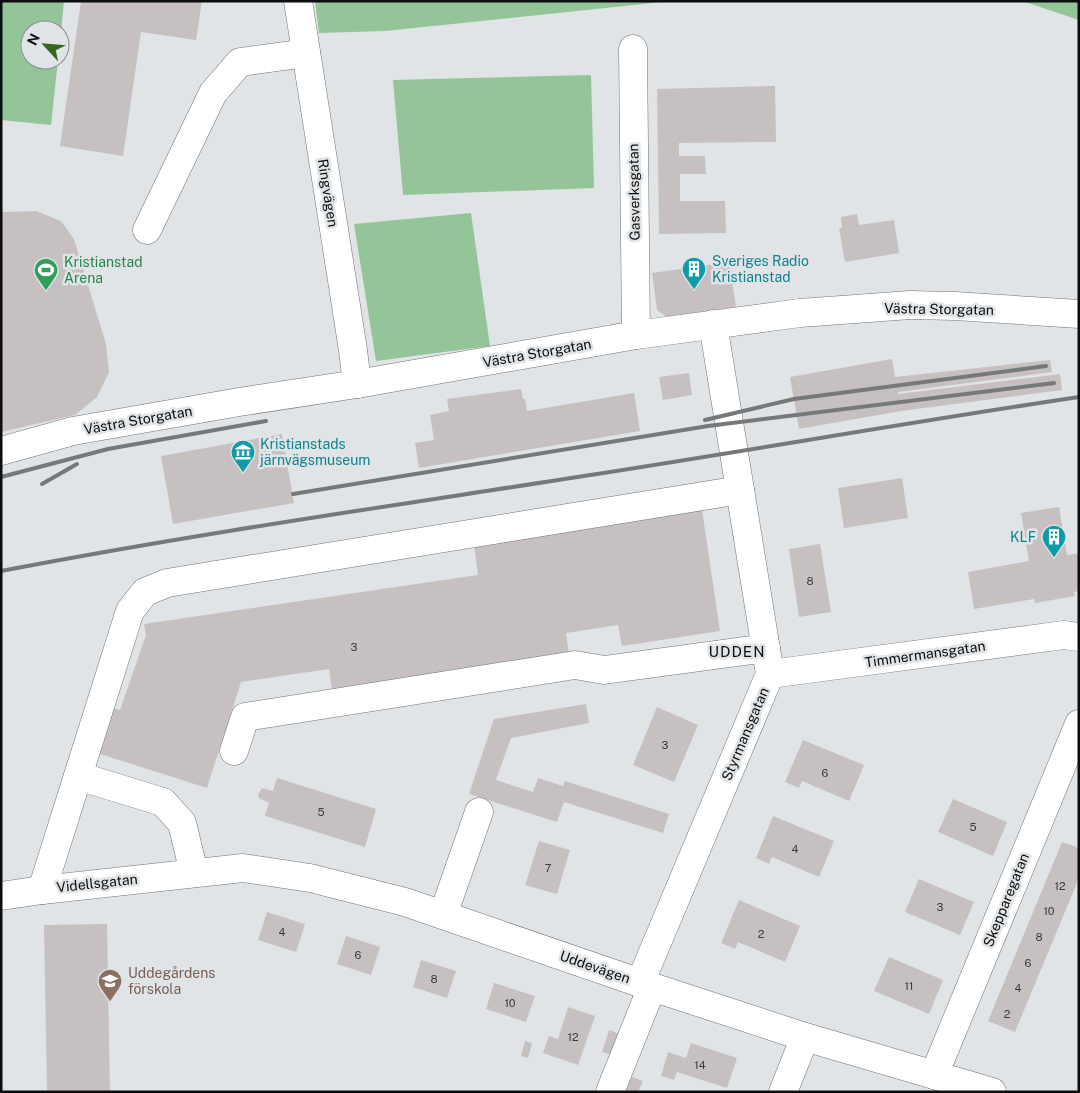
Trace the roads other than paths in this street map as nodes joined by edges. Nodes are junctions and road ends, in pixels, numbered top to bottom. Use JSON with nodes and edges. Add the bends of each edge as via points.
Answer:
{"nodes":[{"id":1,"x":298,"y":1,"type":"edge"},
{"id":2,"x":633,"y":50,"type":"dead end"},
{"id":3,"x":306,"y":53,"type":"junction"},
{"id":4,"x":147,"y":230,"type":"dead end"},
{"id":5,"x":1079,"y":314,"type":"edge"},
{"id":6,"x":713,"y":324,"type":"junction"},
{"id":7,"x":636,"y":336,"type":"junction"},
{"id":8,"x":357,"y":384,"type":"junction"},
{"id":9,"x":1,"y":451,"type":"edge"},
{"id":10,"x":740,"y":490,"type":"junction"},
{"id":11,"x":1079,"y":637,"type":"edge"},
{"id":12,"x":768,"y":661,"type":"junction"},
{"id":13,"x":1079,"y":724,"type":"edge"},
{"id":14,"x":234,"y":751,"type":"dead end"},
{"id":15,"x":78,"y":776,"type":"junction"},
{"id":16,"x":479,"y":812,"type":"dead end"},
{"id":17,"x":194,"y":873,"type":"junction"},
{"id":18,"x":42,"y":890,"type":"junction"},
{"id":19,"x":1,"y":896,"type":"edge"},
{"id":20,"x":443,"y":915,"type":"junction"},
{"id":21,"x":646,"y":985,"type":"junction"},
{"id":22,"x":805,"y":1037,"type":"junction"},
{"id":23,"x":934,"y":1075,"type":"junction"},
{"id":24,"x":610,"y":1092,"type":"edge"},
{"id":25,"x":783,"y":1092,"type":"edge"},
{"id":26,"x":992,"y":1092,"type":"edge"}],
"edges":[{"from":1,"to":3,"type":"street","name":"Ringvägen"},
{"from":2,"to":7,"type":"street","name":"Gasverksgatan"},
{"from":3,"to":4,"type":"street","via":[[240,62],[213,93]]},
{"from":3,"to":8,"type":"street","name":"Ringvägen"},
{"from":5,"to":6,"type":"street","name":"Västra Storgatan","via":[[910,305],[800,312]]},
{"from":6,"to":7,"type":"street","name":"Västra Storgatan"},
{"from":6,"to":10,"type":"street"},
{"from":7,"to":8,"type":"street","name":"Västra Storgatan"},
{"from":8,"to":9,"type":"street","name":"Västra Storgatan","via":[[73,431]]},
{"from":10,"to":12,"type":"street"},
{"from":10,"to":15,"type":"street","via":[[167,583],[145,592],[130,611]]},
{"from":11,"to":12,"type":"street","name":"Timmermansgatan","via":[[1064,635]]},
{"from":12,"to":14,"type":"street","name":"Timmermansgatan","via":[[604,670],[576,665],[245,717]]},
{"from":12,"to":21,"type":"street","name":"Styrmansgatan"},
{"from":13,"to":23,"type":"street","name":"Skepparegatan"},
{"from":15,"to":17,"type":"street","via":[[163,802],[182,823]]},
{"from":15,"to":18,"type":"street"},
{"from":16,"to":20,"type":"street"},
{"from":17,"to":18,"type":"street","name":"Videllsgatan"},
{"from":17,"to":20,"type":"street","name":"Uddevägen","via":[[243,868],[310,878]]},
{"from":18,"to":19,"type":"street","name":"Videllsgatan"},
{"from":20,"to":21,"type":"street","name":"Uddevägen"},
{"from":21,"to":22,"type":"street","name":"Uddevägen"},
{"from":21,"to":24,"type":"street","name":"Styrmansgatan"},
{"from":22,"to":23,"type":"street","name":"Uddevägen"},
{"from":22,"to":25,"type":"street"},
{"from":23,"to":26,"type":"street","name":"Uddevägen"}]}
